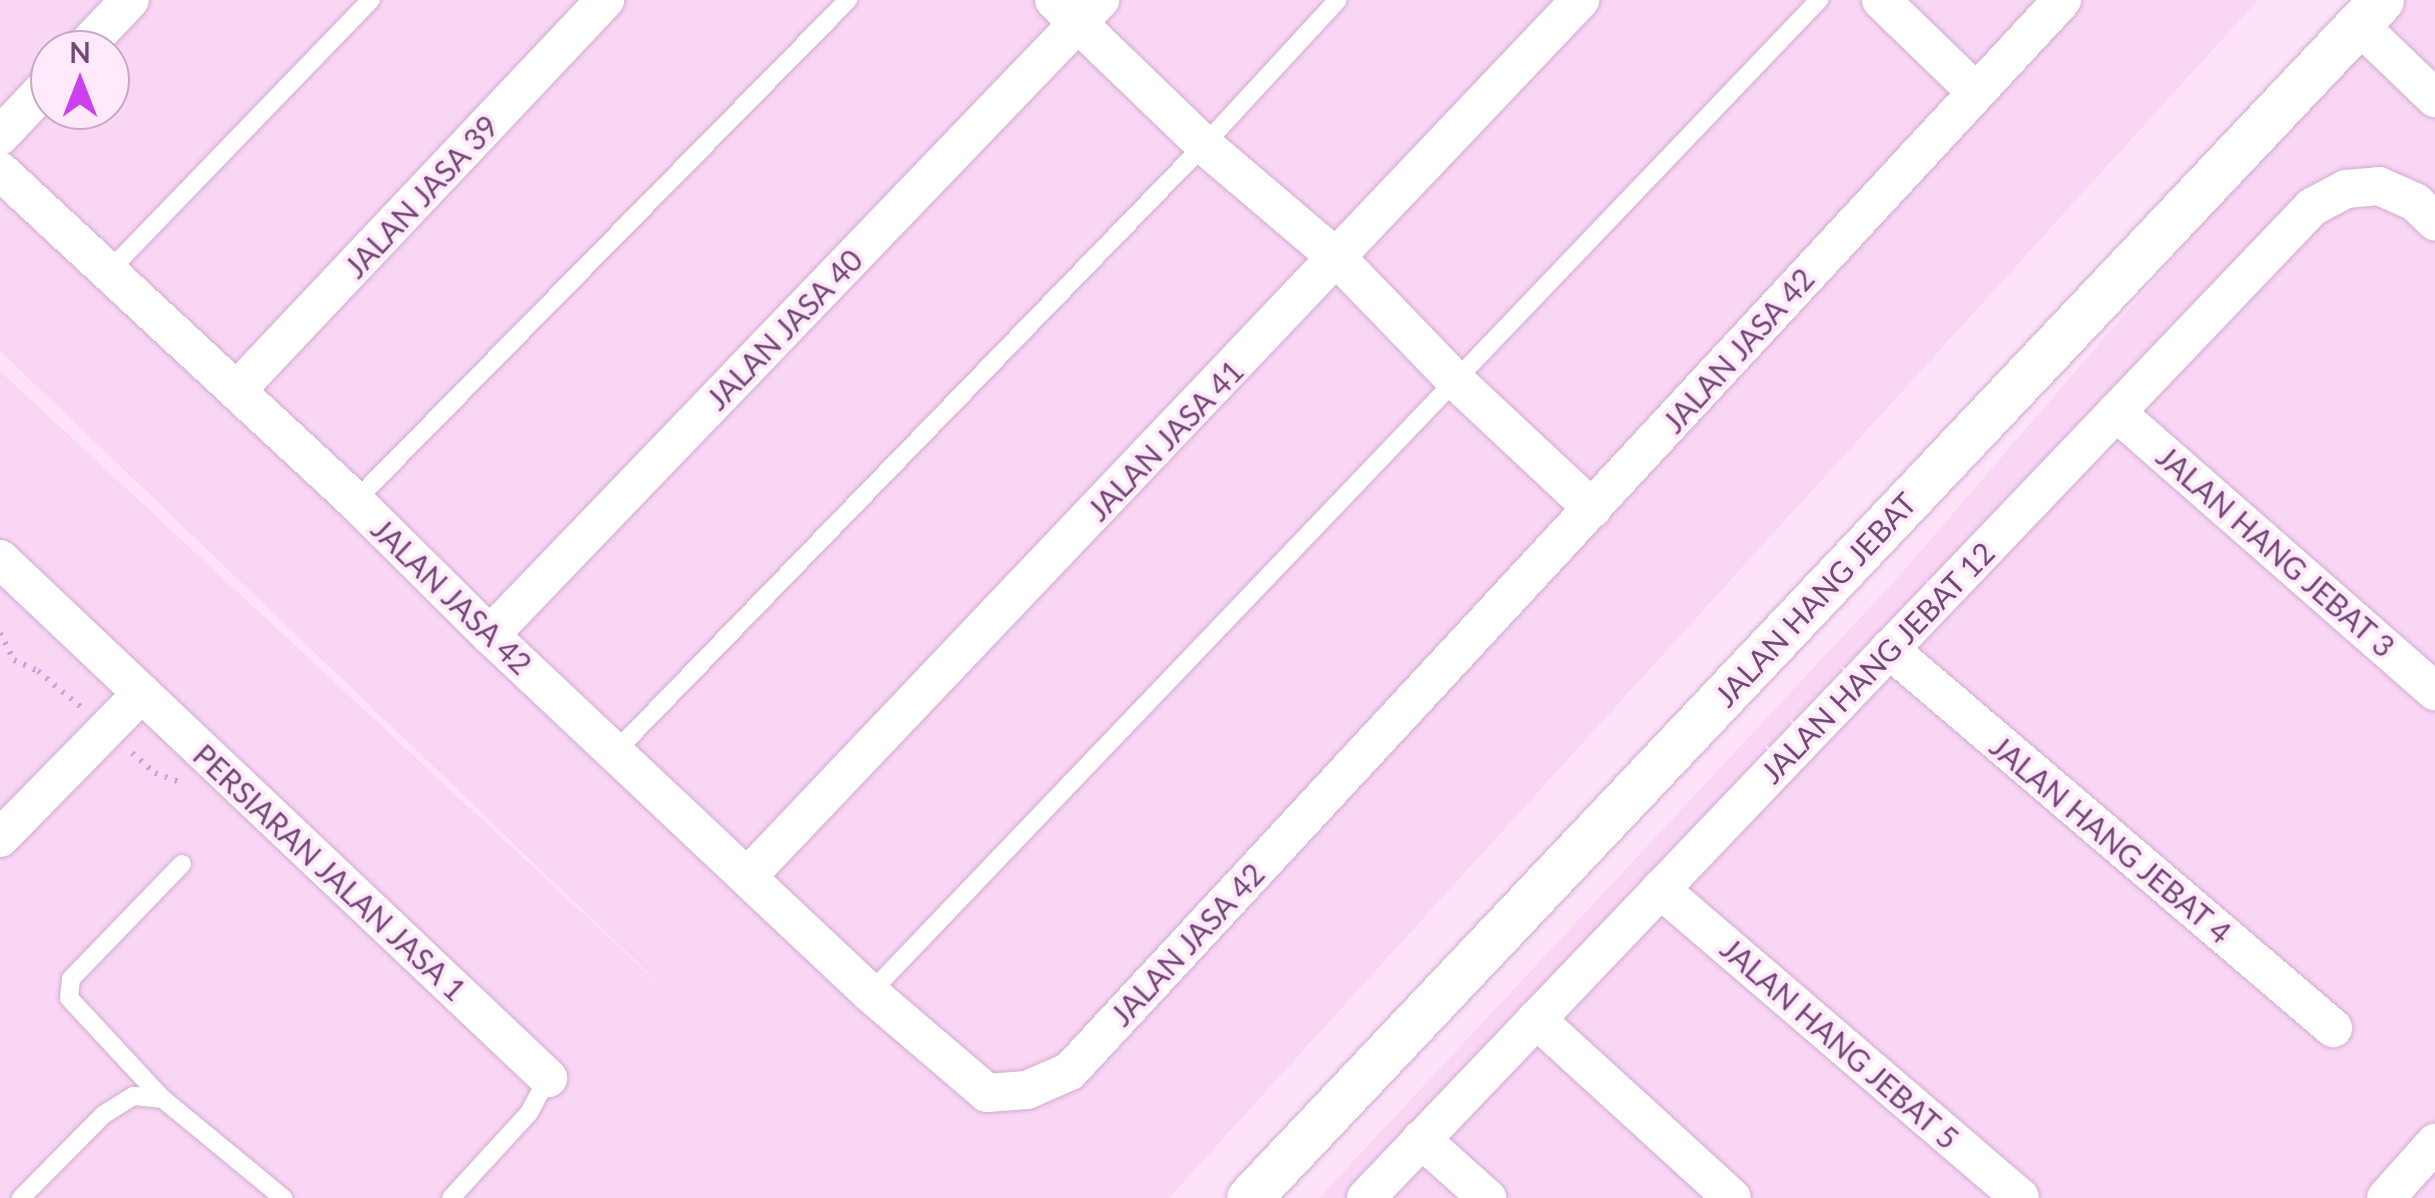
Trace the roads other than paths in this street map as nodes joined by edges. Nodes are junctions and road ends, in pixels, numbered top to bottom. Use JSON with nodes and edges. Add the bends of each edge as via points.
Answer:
{"nodes":[{"id":1,"x":130,"y":0,"type":"edge"},
{"id":2,"x":371,"y":0,"type":"edge"},
{"id":3,"x":605,"y":0,"type":"edge"},
{"id":4,"x":848,"y":0,"type":"edge"},
{"id":5,"x":1338,"y":0,"type":"edge"},
{"id":6,"x":1580,"y":0,"type":"edge"},
{"id":7,"x":1818,"y":0,"type":"edge"},
{"id":8,"x":1881,"y":0,"type":"edge"},
{"id":9,"x":2062,"y":0,"type":"edge"},
{"id":10,"x":1077,"y":8,"type":"edge"},
{"id":11,"x":2369,"y":12,"type":"edge"},
{"id":12,"x":101,"y":30,"type":"edge"},
{"id":13,"x":1975,"y":92,"type":"junction"},
{"id":14,"x":2435,"y":98,"type":"edge"},
{"id":15,"x":30,"y":104,"type":"edge"},
{"id":16,"x":0,"y":136,"type":"edge"},
{"id":17,"x":1204,"y":145,"type":"junction"},
{"id":18,"x":0,"y":171,"type":"edge"},
{"id":19,"x":2425,"y":212,"type":"edge"},
{"id":20,"x":1338,"y":258,"type":"junction"},
{"id":21,"x":106,"y":273,"type":"junction"},
{"id":22,"x":1456,"y":381,"type":"junction"},
{"id":23,"x":236,"y":392,"type":"junction"},
{"id":24,"x":2116,"y":412,"type":"junction"},
{"id":25,"x":356,"y":501,"type":"junction"},
{"id":26,"x":1593,"y":509,"type":"junction"},
{"id":27,"x":0,"y":559,"type":"edge"},
{"id":28,"x":490,"y":634,"type":"junction"},
{"id":29,"x":1890,"y":649,"type":"junction"},
{"id":30,"x":2435,"y":691,"type":"edge"},
{"id":31,"x":142,"y":693,"type":"junction"},
{"id":32,"x":614,"y":753,"type":"junction"},
{"id":33,"x":0,"y":838,"type":"edge"},
{"id":34,"x":182,"y":864,"type":"dead end"},
{"id":35,"x":747,"y":877,"type":"junction"},
{"id":36,"x":1660,"y":889,"type":"junction"},
{"id":37,"x":870,"y":994,"type":"junction"},
{"id":38,"x":1536,"y":1019,"type":"junction"},
{"id":39,"x":2333,"y":1028,"type":"dead end"},
{"id":40,"x":548,"y":1078,"type":"joint"},
{"id":41,"x":163,"y":1099,"type":"junction"},
{"id":42,"x":1421,"y":1138,"type":"junction"},
{"id":43,"x":2435,"y":1144,"type":"edge"},
{"id":44,"x":21,"y":1198,"type":"edge"},
{"id":45,"x":283,"y":1198,"type":"edge"},
{"id":46,"x":450,"y":1198,"type":"edge"},
{"id":47,"x":1249,"y":1198,"type":"edge"},
{"id":48,"x":1366,"y":1198,"type":"edge"},
{"id":49,"x":1487,"y":1198,"type":"edge"},
{"id":50,"x":1732,"y":1198,"type":"edge"},
{"id":51,"x":2020,"y":1198,"type":"edge"},
{"id":52,"x":2386,"y":1198,"type":"edge"}],
"edges":[{"from":1,"to":12,"type":"street"},
{"from":2,"to":21,"type":"lane"},
{"from":3,"to":23,"type":"street","name":"JALAN JASA 39"},
{"from":4,"to":25,"type":"lane"},
{"from":5,"to":17,"type":"lane"},
{"from":6,"to":20,"type":"street","name":"JALAN JASA 41"},
{"from":7,"to":22,"type":"lane"},
{"from":8,"to":13,"type":"street"},
{"from":9,"to":13,"type":"street","name":"JALAN JASA 42"},
{"from":10,"to":17,"type":"street","name":"JALAN JASA 40"},
{"from":10,"to":28,"type":"street","name":"JALAN JASA 40"},
{"from":11,"to":14,"type":"street"},
{"from":11,"to":47,"type":"street","name":"JALAN HANG JEBAT"},
{"from":13,"to":26,"type":"street","name":"JALAN JASA 42"},
{"from":15,"to":16,"type":"street"},
{"from":17,"to":20,"type":"street","name":"JALAN JASA 40"},
{"from":17,"to":32,"type":"lane"},
{"from":18,"to":21,"type":"street","name":"JALAN JASA 42"},
{"from":19,"to":24,"type":"street","name":"JALAN HANG JEBAT 12","via":[[2379,186],[2346,189],[2312,207]]},
{"from":20,"to":22,"type":"street","name":"JALAN JASA 40"},
{"from":20,"to":35,"type":"street","name":"JALAN JASA 41"},
{"from":21,"to":23,"type":"street","name":"JALAN JASA 42"},
{"from":22,"to":26,"type":"street","name":"JALAN JASA 40"},
{"from":22,"to":37,"type":"lane"},
{"from":23,"to":25,"type":"street","name":"JALAN JASA 42"},
{"from":24,"to":29,"type":"street","name":"JALAN HANG JEBAT 12"},
{"from":24,"to":30,"type":"street","name":"JALAN HANG JEBAT 3"},
{"from":25,"to":28,"type":"street","name":"JALAN JASA 42"},
{"from":26,"to":37,"type":"street","name":"JALAN JASA 42","via":[[1070,1070],[1026,1090],[987,1093]]},
{"from":27,"to":31,"type":"street","name":"PERSIARAN JALAN JASA 1"},
{"from":28,"to":32,"type":"street","name":"JALAN JASA 42"},
{"from":29,"to":36,"type":"street","name":"JALAN HANG JEBAT 12"},
{"from":29,"to":39,"type":"street","name":"JALAN HANG JEBAT 4"},
{"from":31,"to":33,"type":"street"},
{"from":31,"to":40,"type":"street","name":"PERSIARAN JALAN JASA 1"},
{"from":32,"to":35,"type":"street","name":"JALAN JASA 42"},
{"from":34,"to":41,"type":"lane","via":[[68,989],[69,998]]},
{"from":35,"to":37,"type":"street","name":"JALAN JASA 42"},
{"from":36,"to":38,"type":"street","name":"JALAN HANG JEBAT 12"},
{"from":36,"to":51,"type":"street","name":"JALAN HANG JEBAT 5"},
{"from":38,"to":42,"type":"street","name":"JALAN HANG JEBAT 12"},
{"from":38,"to":50,"type":"street"},
{"from":40,"to":46,"type":"lane","name":"PERSIARAN JALAN JASA 1","via":[[528,1114]]},
{"from":41,"to":44,"type":"lane","via":[[134,1096],[103,1115]]},
{"from":41,"to":45,"type":"lane"},
{"from":42,"to":48,"type":"street","name":"JALAN HANG JEBAT 12"},
{"from":42,"to":49,"type":"street"},
{"from":43,"to":52,"type":"street"}]}
